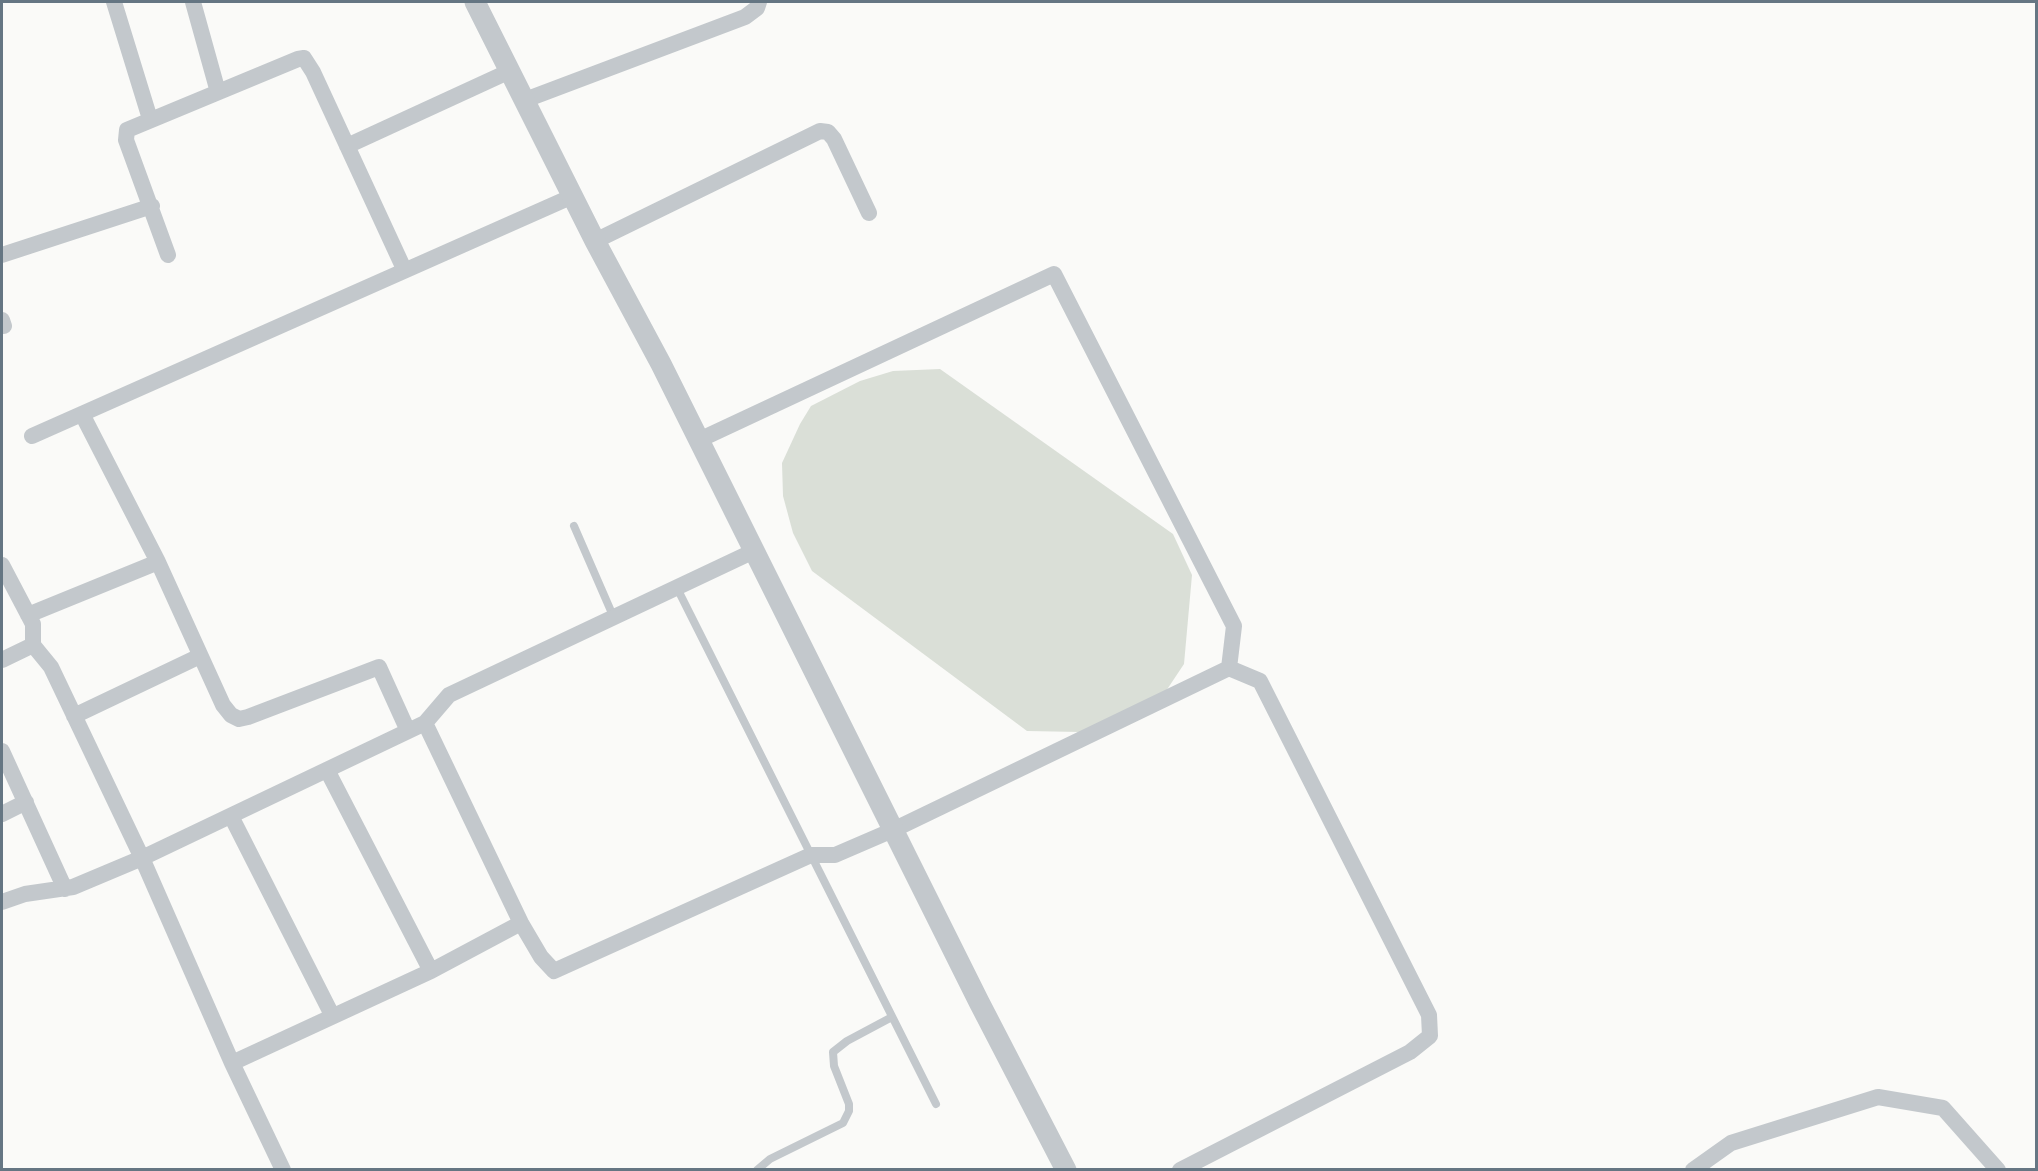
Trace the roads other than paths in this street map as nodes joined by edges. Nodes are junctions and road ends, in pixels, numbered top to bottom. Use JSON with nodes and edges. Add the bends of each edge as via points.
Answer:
{"nodes":[{"id":1,"x":114,"y":2,"type":"edge"},
{"id":2,"x":193,"y":2,"type":"edge"},
{"id":3,"x":475,"y":2,"type":"edge"},
{"id":4,"x":759,"y":2,"type":"edge"},
{"id":5,"x":510,"y":71,"type":"junction"},
{"id":6,"x":218,"y":92,"type":"junction"},
{"id":7,"x":525,"y":100,"type":"junction"},
{"id":8,"x":150,"y":119,"type":"junction"},
{"id":9,"x":347,"y":146,"type":"junction"},
{"id":10,"x":573,"y":196,"type":"junction"},
{"id":11,"x":152,"y":206,"type":"junction"},
{"id":12,"x":869,"y":213,"type":"dead end"},
{"id":13,"x":596,"y":241,"type":"junction"},
{"id":14,"x":2,"y":255,"type":"edge"},
{"id":15,"x":168,"y":255,"type":"dead end"},
{"id":16,"x":404,"y":269,"type":"junction"},
{"id":17,"x":82,"y":414,"type":"junction"},
{"id":18,"x":32,"y":436,"type":"dead end"},
{"id":19,"x":699,"y":440,"type":"junction"},
{"id":20,"x":574,"y":526,"type":"dead end"},
{"id":21,"x":754,"y":552,"type":"junction"},
{"id":22,"x":158,"y":562,"type":"junction"},
{"id":23,"x":2,"y":565,"type":"edge"},
{"id":24,"x":677,"y":588,"type":"junction"},
{"id":25,"x":28,"y":615,"type":"junction"},
{"id":26,"x":614,"y":618,"type":"junction"},
{"id":27,"x":33,"y":645,"type":"junction"},
{"id":28,"x":200,"y":656,"type":"junction"},
{"id":29,"x":2,"y":660,"type":"edge"},
{"id":30,"x":1229,"y":668,"type":"junction"},
{"id":31,"x":74,"y":716,"type":"junction"},
{"id":32,"x":425,"y":723,"type":"junction"},
{"id":33,"x":408,"y":731,"type":"junction"},
{"id":34,"x":2,"y":754,"type":"edge"},
{"id":35,"x":327,"y":770,"type":"junction"},
{"id":36,"x":26,"y":802,"type":"junction"},
{"id":37,"x":2,"y":814,"type":"edge"},
{"id":38,"x":231,"y":816,"type":"junction"},
{"id":39,"x":893,"y":830,"type":"junction"},
{"id":40,"x":811,"y":855,"type":"junction"},
{"id":41,"x":141,"y":858,"type":"junction"},
{"id":42,"x":66,"y":889,"type":"junction"},
{"id":43,"x":2,"y":902,"type":"edge"},
{"id":44,"x":521,"y":923,"type":"junction"},
{"id":45,"x":431,"y":971,"type":"junction"},
{"id":46,"x":332,"y":1015,"type":"junction"},
{"id":47,"x":892,"y":1017,"type":"junction"},
{"id":48,"x":232,"y":1063,"type":"junction"},
{"id":49,"x":936,"y":1104,"type":"dead end"},
{"id":50,"x":283,"y":1170,"type":"edge"},
{"id":51,"x":757,"y":1170,"type":"edge"},
{"id":52,"x":1066,"y":1170,"type":"edge"},
{"id":53,"x":1179,"y":1170,"type":"edge"},
{"id":54,"x":1693,"y":1170,"type":"edge"},
{"id":55,"x":1998,"y":1170,"type":"edge"}],
"edges":[{"from":1,"to":8,"type":"street"},
{"from":2,"to":6,"type":"street"},
{"from":3,"to":5,"type":"street"},
{"from":4,"to":7,"type":"street","via":[[745,17]]},
{"from":5,"to":7,"type":"street"},
{"from":5,"to":9,"type":"street"},
{"from":6,"to":8,"type":"street"},
{"from":6,"to":9,"type":"street","via":[[304,58]]},
{"from":7,"to":10,"type":"street"},
{"from":8,"to":11,"type":"street","via":[[130,127],[125,136]]},
{"from":9,"to":16,"type":"street"},
{"from":10,"to":13,"type":"street"},
{"from":10,"to":16,"type":"street"},
{"from":11,"to":14,"type":"street"},
{"from":11,"to":15,"type":"street"},
{"from":12,"to":13,"type":"street","via":[[831,135],[820,130]]},
{"from":13,"to":19,"type":"street"},
{"from":16,"to":17,"type":"street"},
{"from":17,"to":18,"type":"street"},
{"from":17,"to":22,"type":"street"},
{"from":19,"to":21,"type":"street"},
{"from":19,"to":30,"type":"street","via":[[1054,274],[1234,626]]},
{"from":20,"to":26,"type":"lane"},
{"from":21,"to":24,"type":"street"},
{"from":21,"to":39,"type":"street"},
{"from":22,"to":25,"type":"street"},
{"from":22,"to":28,"type":"street"},
{"from":23,"to":25,"type":"street"},
{"from":24,"to":26,"type":"street"},
{"from":24,"to":40,"type":"lane"},
{"from":25,"to":27,"type":"street","via":[[33,624]]},
{"from":26,"to":32,"type":"street","via":[[449,695]]},
{"from":27,"to":29,"type":"street"},
{"from":27,"to":31,"type":"street","via":[[51,667]]},
{"from":28,"to":31,"type":"street"},
{"from":28,"to":33,"type":"street","via":[[223,705],[231,716],[239,719],[380,667]]},
{"from":30,"to":39,"type":"street"},
{"from":30,"to":53,"type":"street","via":[[1260,681],[1429,1016],[1430,1036],[1410,1052]]},
{"from":31,"to":41,"type":"street"},
{"from":32,"to":33,"type":"street"},
{"from":32,"to":44,"type":"street"},
{"from":33,"to":35,"type":"street"},
{"from":34,"to":36,"type":"street"},
{"from":35,"to":38,"type":"street"},
{"from":35,"to":45,"type":"street"},
{"from":36,"to":37,"type":"street"},
{"from":36,"to":42,"type":"street"},
{"from":38,"to":41,"type":"street"},
{"from":38,"to":46,"type":"street"},
{"from":39,"to":40,"type":"street","via":[[835,855]]},
{"from":39,"to":52,"type":"street"},
{"from":40,"to":44,"type":"street","via":[[554,971]]},
{"from":40,"to":47,"type":"lane"},
{"from":41,"to":42,"type":"street"},
{"from":41,"to":48,"type":"street"},
{"from":42,"to":43,"type":"street"},
{"from":44,"to":45,"type":"street"},
{"from":45,"to":46,"type":"street"},
{"from":46,"to":48,"type":"street"},
{"from":47,"to":49,"type":"lane"},
{"from":47,"to":51,"type":"lane","via":[[833,1052],[834,1066],[849,1104],[843,1123],[770,1159]]},
{"from":48,"to":50,"type":"street"},
{"from":54,"to":55,"type":"street","via":[[1731,1143],[1878,1097],[1943,1108]]}]}
